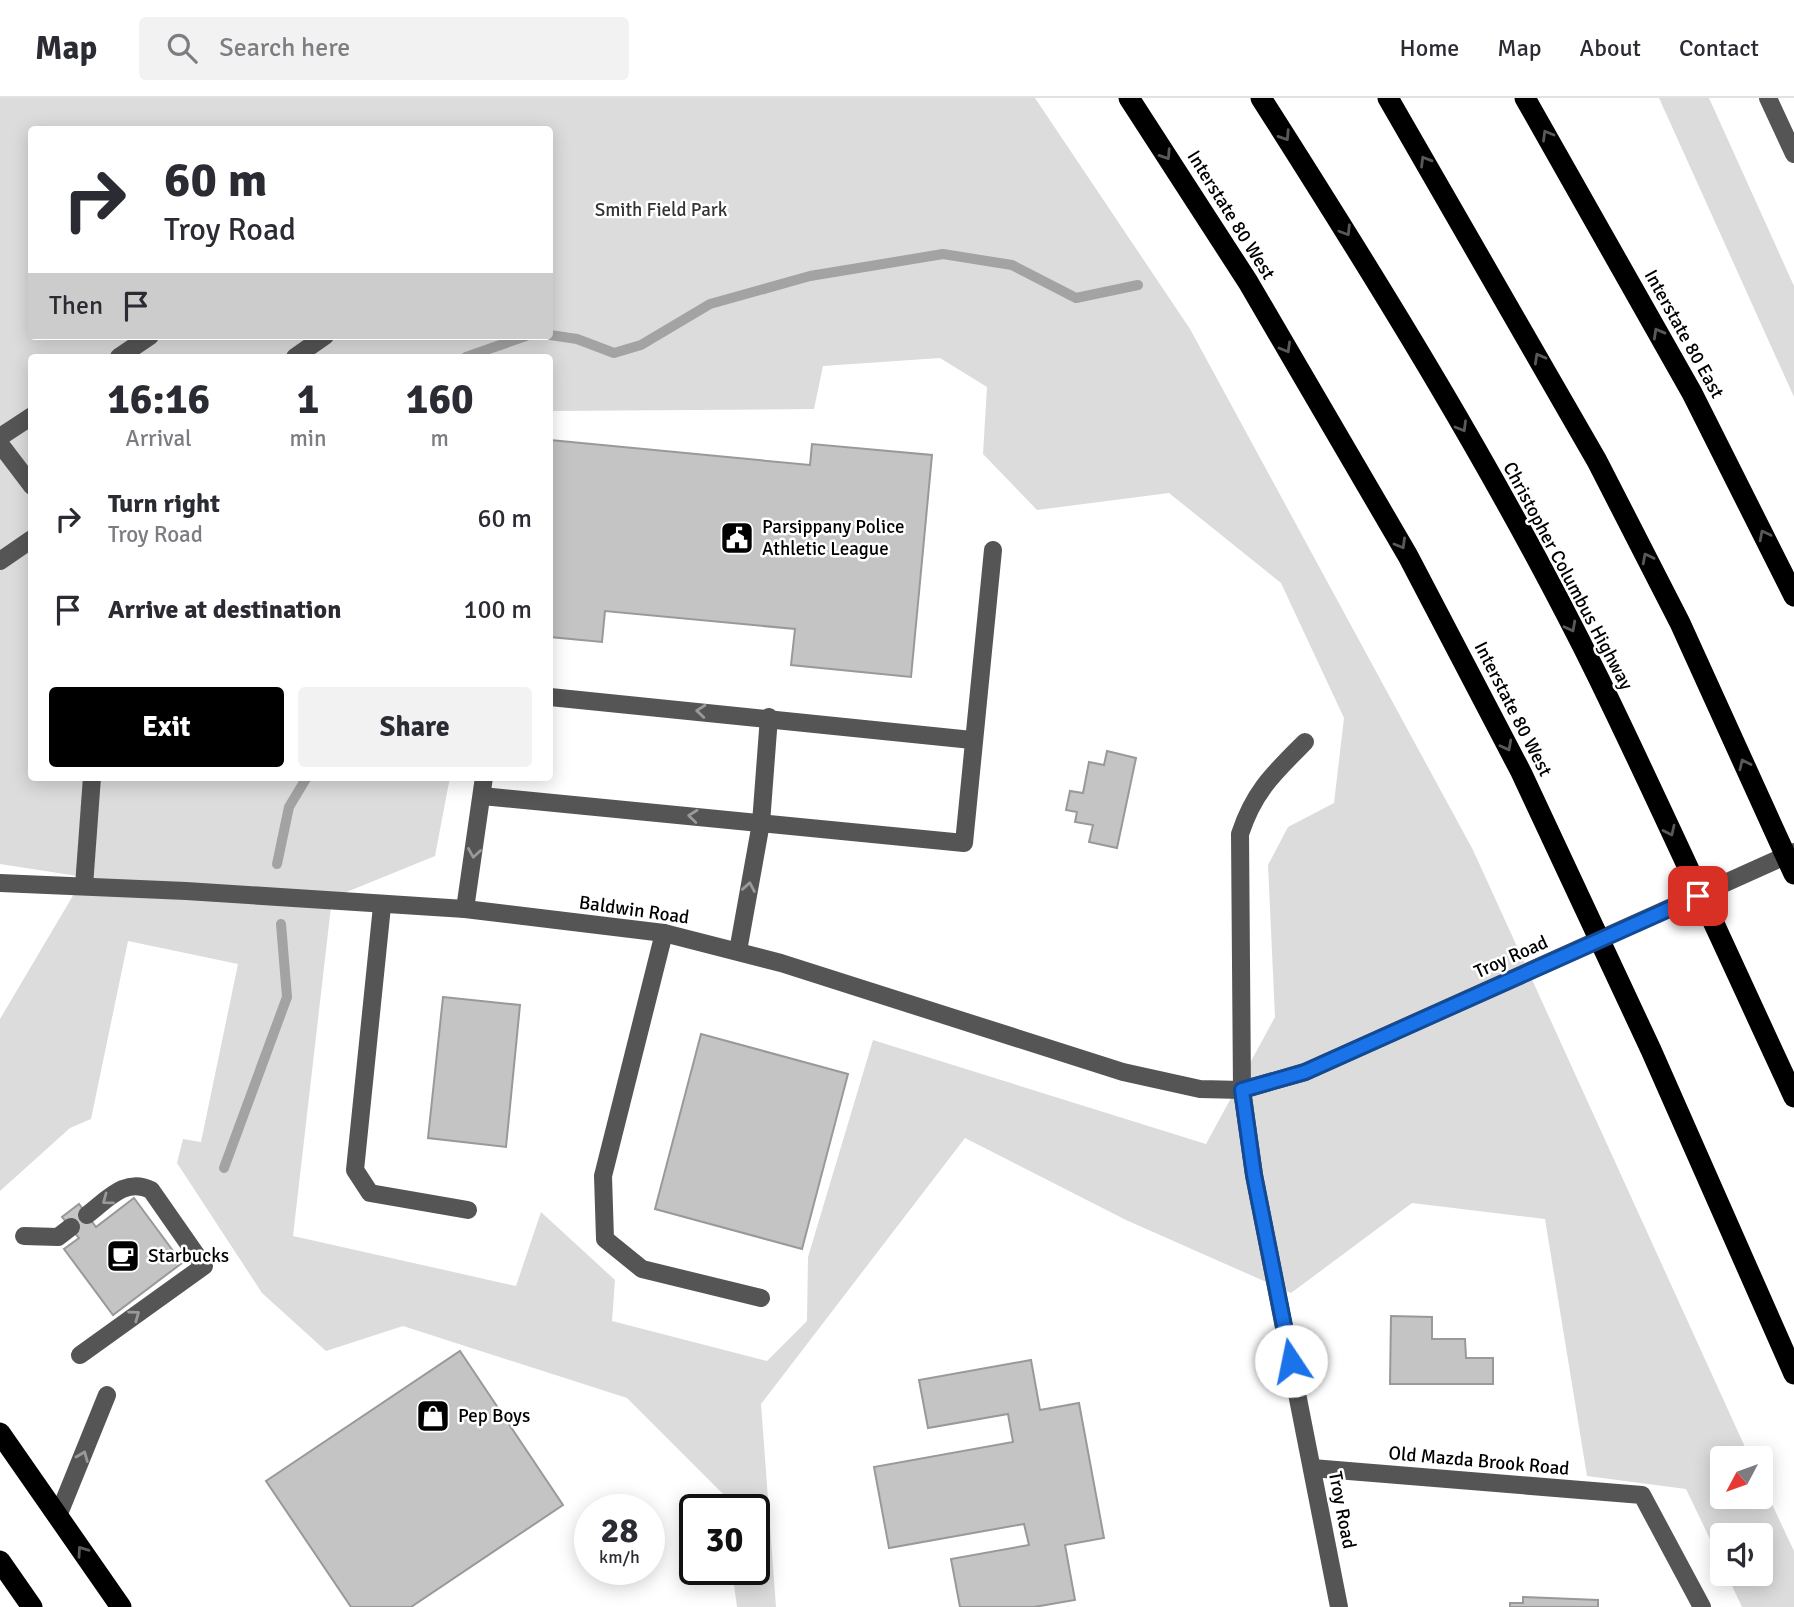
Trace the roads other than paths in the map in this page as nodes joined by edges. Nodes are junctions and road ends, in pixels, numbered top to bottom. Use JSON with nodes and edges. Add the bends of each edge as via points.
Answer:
{"nodes":[{"id":1,"x":1129,"y":98,"type":"edge"},
{"id":2,"x":1261,"y":98,"type":"edge"},
{"id":3,"x":1388,"y":98,"type":"edge"},
{"id":4,"x":1525,"y":98,"type":"edge"},
{"id":5,"x":1768,"y":98,"type":"edge"},
{"id":6,"x":1794,"y":154,"type":"edge"},
{"id":7,"x":144,"y":340,"type":"edge"},
{"id":8,"x":319,"y":340,"type":"edge"},
{"id":9,"x":123,"y":354,"type":"edge"},
{"id":10,"x":299,"y":354,"type":"edge"},
{"id":11,"x":28,"y":419,"type":"edge"},
{"id":12,"x":0,"y":437,"type":"edge"},
{"id":13,"x":0,"y":443,"type":"edge"},
{"id":14,"x":28,"y":481,"type":"edge"},
{"id":15,"x":28,"y":542,"type":"edge"},
{"id":16,"x":993,"y":550,"type":"dead end"},
{"id":17,"x":0,"y":561,"type":"edge"},
{"id":18,"x":1794,"y":596,"type":"edge"},
{"id":19,"x":553,"y":697,"type":"edge"},
{"id":20,"x":769,"y":717,"type":"junction"},
{"id":21,"x":972,"y":740,"type":"junction"},
{"id":22,"x":1305,"y":742,"type":"dead end"},
{"id":23,"x":92,"y":781,"type":"edge"},
{"id":24,"x":484,"y":781,"type":"edge"},
{"id":25,"x":482,"y":796,"type":"junction"},
{"id":26,"x":761,"y":823,"type":"junction"},
{"id":27,"x":1794,"y":852,"type":"edge"},
{"id":28,"x":1794,"y":874,"type":"edge"},
{"id":29,"x":0,"y":883,"type":"edge"},
{"id":30,"x":84,"y":886,"type":"junction"},
{"id":31,"x":383,"y":906,"type":"junction"},
{"id":32,"x":465,"y":909,"type":"junction"},
{"id":33,"x":664,"y":933,"type":"junction"},
{"id":34,"x":738,"y":951,"type":"junction"},
{"id":35,"x":1242,"y":1090,"type":"junction"},
{"id":36,"x":1794,"y":1097,"type":"edge"},
{"id":37,"x":468,"y":1210,"type":"dead end"},
{"id":38,"x":87,"y":1215,"type":"dead end"},
{"id":39,"x":71,"y":1227,"type":"dead end"},
{"id":40,"x":24,"y":1236,"type":"dead end"},
{"id":41,"x":761,"y":1298,"type":"dead end"},
{"id":42,"x":80,"y":1355,"type":"dead end"},
{"id":43,"x":1794,"y":1374,"type":"edge"},
{"id":44,"x":107,"y":1395,"type":"dead end"},
{"id":45,"x":0,"y":1433,"type":"edge"},
{"id":46,"x":1312,"y":1468,"type":"junction"},
{"id":47,"x":58,"y":1516,"type":"junction"},
{"id":48,"x":0,"y":1561,"type":"edge"},
{"id":49,"x":32,"y":1607,"type":"edge"},
{"id":50,"x":121,"y":1607,"type":"edge"},
{"id":51,"x":1339,"y":1607,"type":"edge"},
{"id":52,"x":1702,"y":1607,"type":"edge"}],
"edges":[{"from":1,"to":43,"type":"highway","name":"Interstate 80 West","one_way":true,"via":[[1248,282],[1401,544],[1521,772],[1651,1050]]},
{"from":2,"to":36,"type":"highway","name":"Christopher Columbus Highway","one_way":true,"via":[[1370,269],[1503,497],[1598,677]]},
{"from":28,"to":3,"type":"highway","one_way":true,"via":[[1680,623],[1597,461]]},
{"from":18,"to":4,"type":"highway","name":"Interstate 80 East","one_way":true,"via":[[1692,393]]},
{"from":5,"to":6,"type":"street"},
{"from":7,"to":9,"type":"street"},
{"from":8,"to":10,"type":"street"},
{"from":11,"to":12,"type":"street"},
{"from":13,"to":14,"type":"street"},
{"from":15,"to":17,"type":"street"},
{"from":16,"to":21,"type":"street"},
{"from":20,"to":19,"type":"street","one_way":true},
{"from":20,"to":21,"type":"street"},
{"from":20,"to":26,"type":"street"},
{"from":21,"to":26,"type":"street","via":[[964,843]]},
{"from":22,"to":35,"type":"street","name":"Troy Road","via":[[1261,785],[1240,834]]},
{"from":23,"to":30,"type":"street"},
{"from":24,"to":25,"type":"street"},
{"from":26,"to":25,"type":"street","one_way":true},
{"from":25,"to":32,"type":"street","one_way":true},
{"from":34,"to":26,"type":"street","one_way":true},
{"from":27,"to":35,"type":"street","name":"Troy Road","via":[[1305,1072]]},
{"from":29,"to":30,"type":"street","name":"Baldwin Road"},
{"from":30,"to":31,"type":"street","name":"Baldwin Road"},
{"from":31,"to":32,"type":"street","name":"Baldwin Road"},
{"from":31,"to":37,"type":"street","via":[[355,1170],[370,1193]]},
{"from":32,"to":33,"type":"street","name":"Baldwin Road"},
{"from":33,"to":34,"type":"street","name":"Baldwin Road"},
{"from":33,"to":41,"type":"street","via":[[603,1176],[605,1239],[642,1269]]},
{"from":34,"to":35,"type":"street","name":"Baldwin Road","via":[[1123,1072],[1200,1089]]},
{"from":35,"to":46,"type":"street","name":"Troy Road","via":[[1254,1175]]},
{"from":42,"to":38,"type":"street","one_way":true,"via":[[204,1266],[151,1190],[139,1184],[125,1186]]},
{"from":39,"to":40,"type":"street","via":[[58,1237]]},
{"from":47,"to":44,"type":"street","one_way":true},
{"from":45,"to":47,"type":"highway"},
{"from":46,"to":51,"type":"street","name":"Troy Road"},
{"from":46,"to":52,"type":"street","name":"Old Mazda Brook Road","via":[[1642,1495]]},
{"from":50,"to":47,"type":"highway","one_way":true},
{"from":48,"to":49,"type":"highway"}]}
